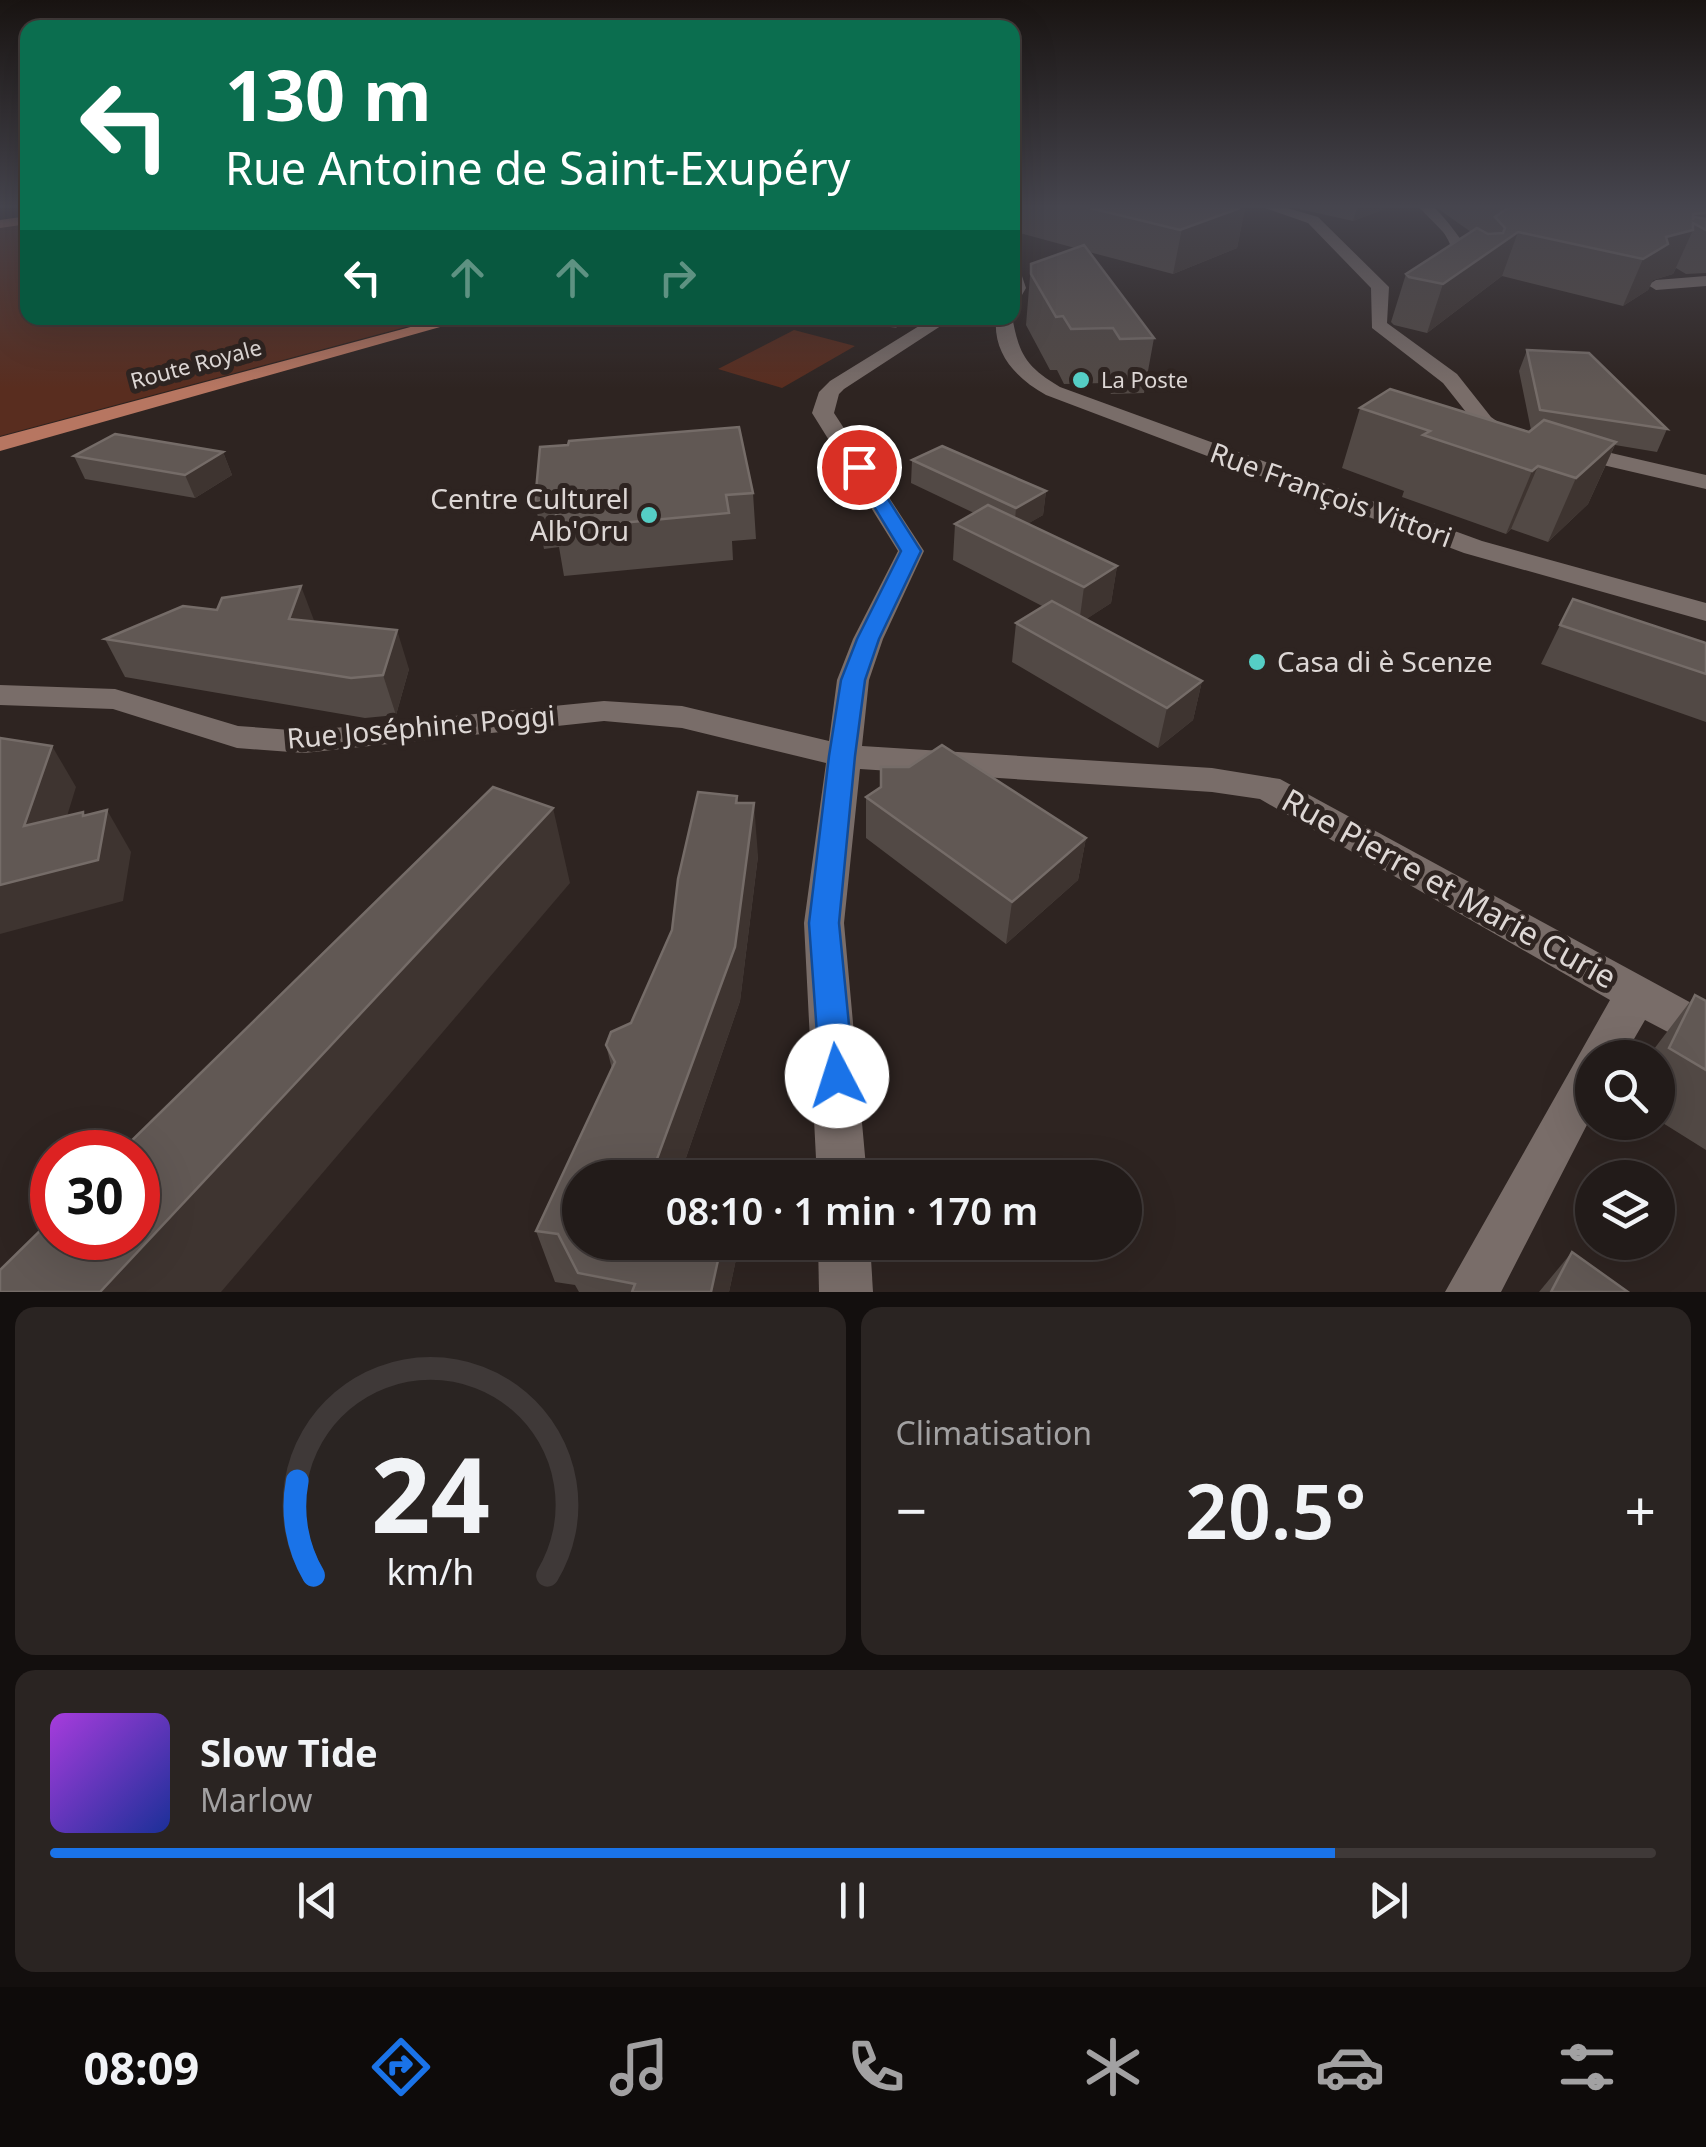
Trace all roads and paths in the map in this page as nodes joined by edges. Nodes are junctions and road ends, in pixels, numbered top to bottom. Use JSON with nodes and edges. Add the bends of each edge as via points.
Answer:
{"nodes":[{"id":1,"x":1361,"y":268,"type":"edge"},
{"id":2,"x":1473,"y":268,"type":"edge"},
{"id":3,"x":1478,"y":272,"type":"edge"},
{"id":4,"x":1706,"y":281,"type":"edge"},
{"id":5,"x":1656,"y":285,"type":"edge"},
{"id":6,"x":437,"y":325,"type":"edge"},
{"id":7,"x":933,"y":325,"type":"edge"},
{"id":8,"x":1004,"y":325,"type":"edge"},
{"id":9,"x":0,"y":444,"type":"edge"},
{"id":10,"x":1706,"y":482,"type":"edge"},
{"id":11,"x":1706,"y":612,"type":"edge"},
{"id":12,"x":0,"y":695,"type":"edge"},
{"id":13,"x":842,"y":756,"type":"junction"},
{"id":14,"x":1637,"y":994,"type":"junction"},
{"id":15,"x":1706,"y":1033,"type":"edge"},
{"id":16,"x":1610,"y":1040,"type":"edge"},
{"id":17,"x":1575,"y":1101,"type":"edge"},
{"id":18,"x":841,"y":1160,"type":"edge"},
{"id":19,"x":845,"y":1260,"type":"edge"},
{"id":20,"x":846,"y":1292,"type":"edge"},
{"id":21,"x":1472,"y":1292,"type":"edge"}],
"edges":[{"from":1,"to":10,"type":"street","via":[[1380,287],[1378,324],[1461,390],[1485,427]]},
{"from":2,"to":3,"type":"street"},
{"from":4,"to":5,"type":"street"},
{"from":6,"to":9,"type":"main road","name":"Route Royale"},
{"from":7,"to":13,"type":"street","via":[[837,385],[824,403],[823,413],[911,551],[853,680]]},
{"from":8,"to":11,"type":"street","name":"Rue François Vittori","via":[[1016,362],[1053,391],[1472,547]]},
{"from":12,"to":13,"type":"street","name":"Rue Joséphine Poggi","via":[[115,698],[237,737],[304,742],[604,711],[682,717]]},
{"from":13,"to":14,"type":"street","name":"Rue Pierre et Marie Curie","via":[[1268,788]]},
{"from":13,"to":18,"type":"street","via":[[824,923]]},
{"from":14,"to":15,"type":"street","name":"Rue Pierre et Marie Curie"},
{"from":14,"to":16,"type":"street"},
{"from":17,"to":21,"type":"street"},
{"from":19,"to":20,"type":"street"}]}
